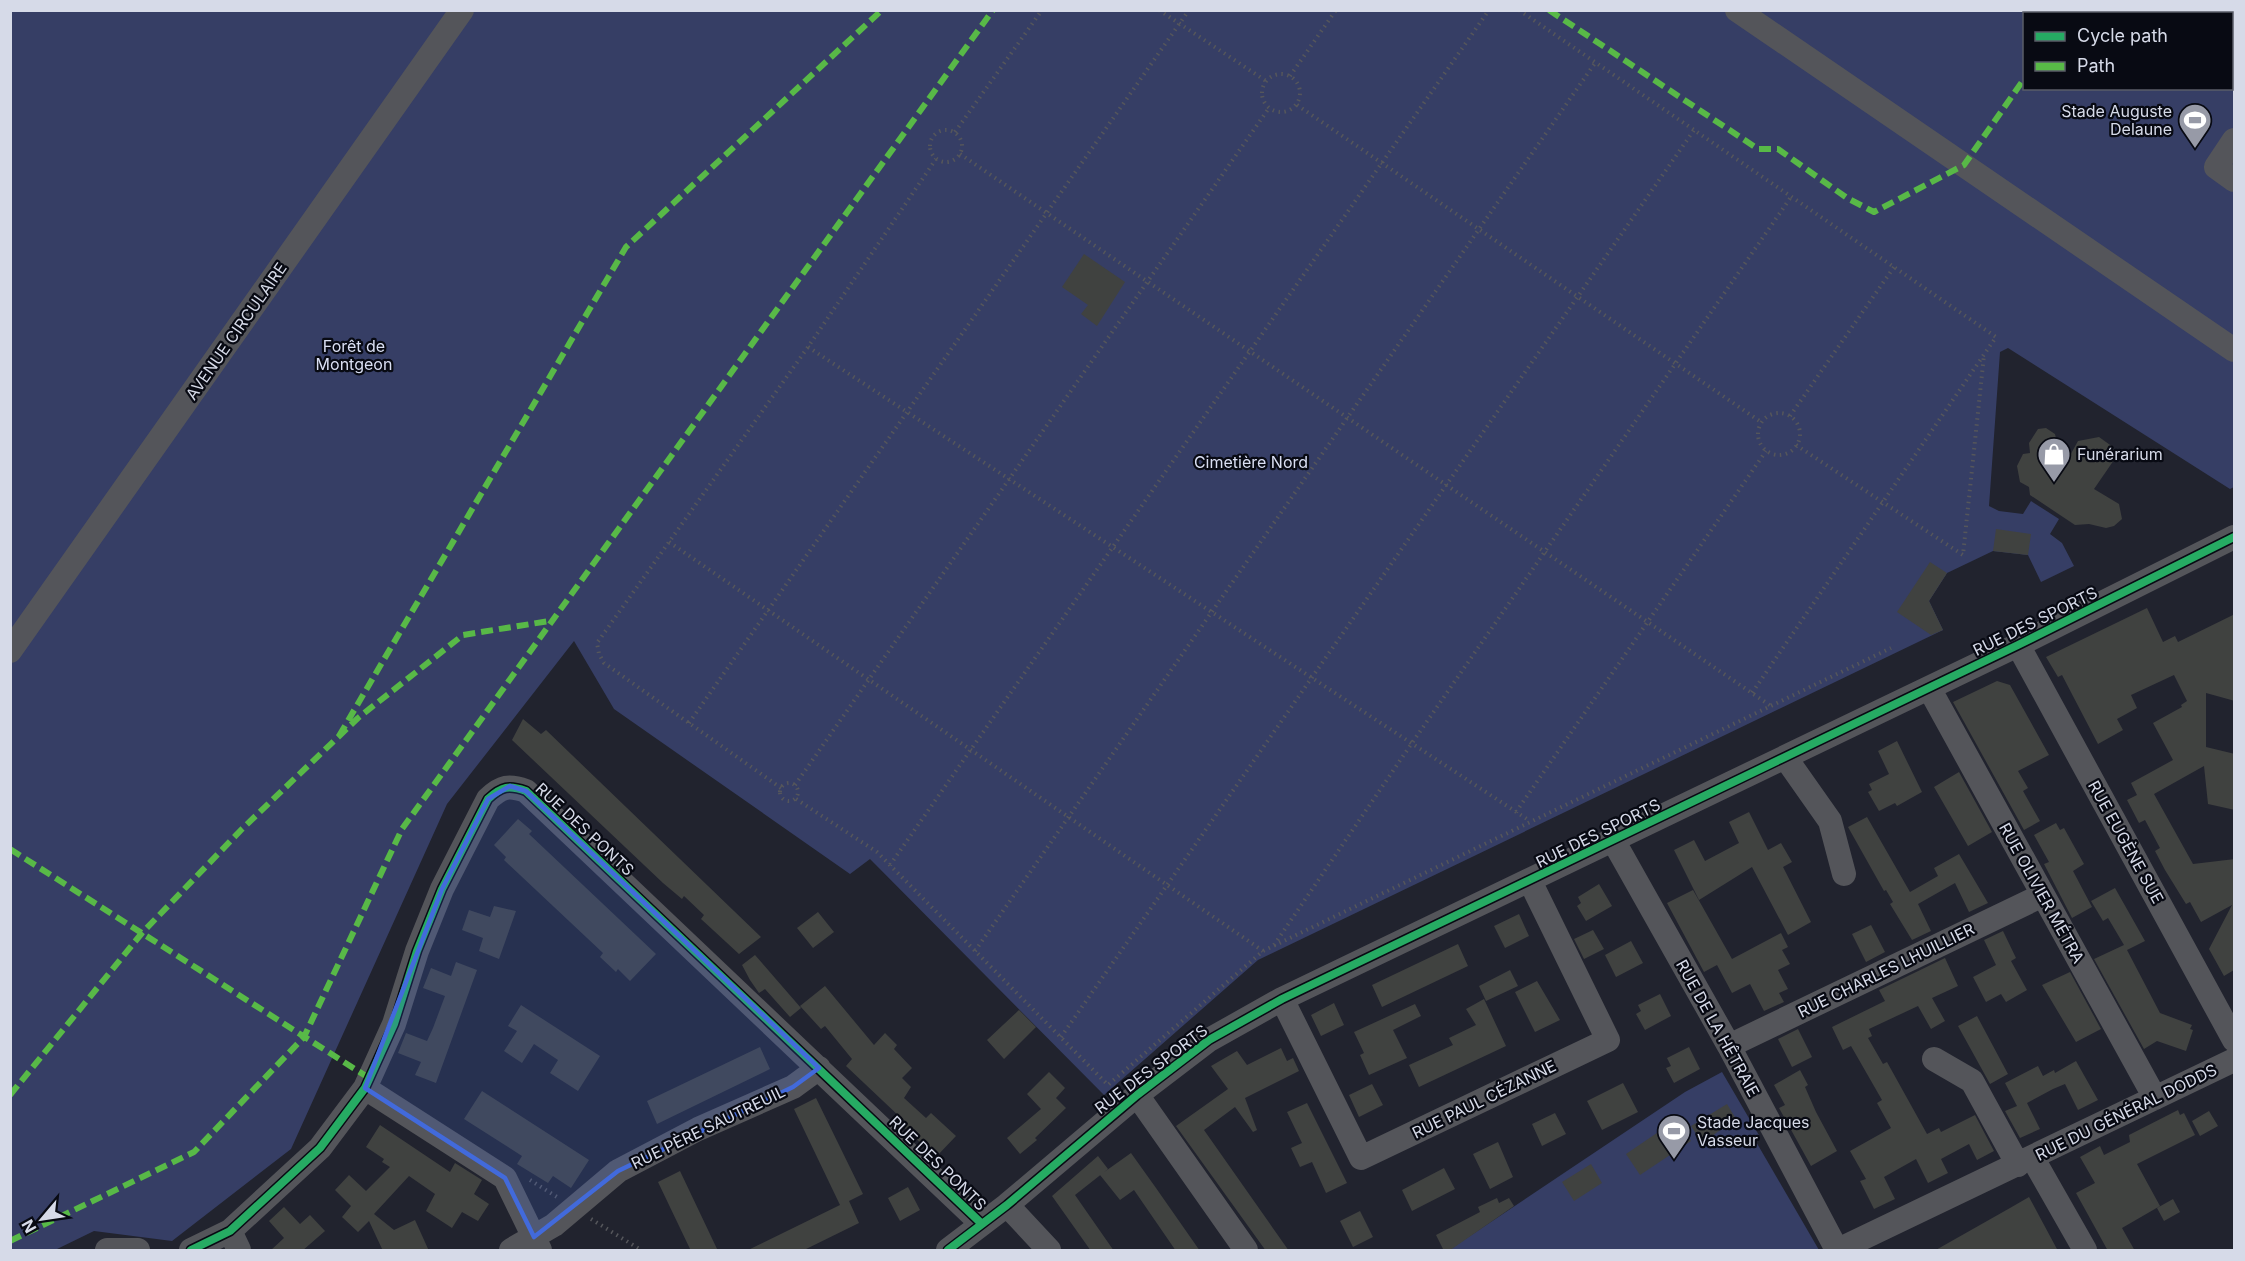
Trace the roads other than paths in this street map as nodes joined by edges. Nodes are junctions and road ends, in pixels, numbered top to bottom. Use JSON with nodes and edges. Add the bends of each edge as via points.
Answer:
{"nodes":[{"id":1,"x":462,"y":10,"type":"edge"},
{"id":2,"x":1737,"y":10,"type":"edge"},
{"id":3,"x":2235,"y":140,"type":"edge"},
{"id":4,"x":2235,"y":180,"type":"edge"},
{"id":5,"x":2235,"y":350,"type":"edge"},
{"id":6,"x":2235,"y":537,"type":"edge"},
{"id":7,"x":2018,"y":645,"type":"junction"},
{"id":8,"x":10,"y":651,"type":"edge"},
{"id":9,"x":1929,"y":688,"type":"junction"},
{"id":10,"x":1785,"y":757,"type":"junction"},
{"id":11,"x":1613,"y":840,"type":"junction"},
{"id":12,"x":1844,"y":874,"type":"dead end"},
{"id":13,"x":1530,"y":881,"type":"junction"},
{"id":14,"x":2043,"y":895,"type":"junction"},
{"id":15,"x":1282,"y":999,"type":"junction"},
{"id":16,"x":2235,"y":1040,"type":"edge"},
{"id":17,"x":1729,"y":1046,"type":"junction"},
{"id":18,"x":1934,"y":1059,"type":"dead end"},
{"id":19,"x":2235,"y":1060,"type":"edge"},
{"id":20,"x":819,"y":1068,"type":"junction"},
{"id":21,"x":365,"y":1088,"type":"junction"},
{"id":22,"x":1137,"y":1095,"type":"junction"},
{"id":23,"x":2155,"y":1098,"type":"junction"},
{"id":24,"x":2025,"y":1161,"type":"junction"},
{"id":25,"x":1007,"y":1205,"type":"junction"},
{"id":26,"x":982,"y":1224,"type":"junction"},
{"id":27,"x":235,"y":1241,"type":"edge"},
{"id":28,"x":537,"y":1244,"type":"edge"},
{"id":29,"x":106,"y":1251,"type":"edge"},
{"id":30,"x":138,"y":1251,"type":"edge"},
{"id":31,"x":190,"y":1251,"type":"edge"},
{"id":32,"x":511,"y":1251,"type":"edge"},
{"id":33,"x":948,"y":1251,"type":"edge"},
{"id":34,"x":1049,"y":1251,"type":"edge"},
{"id":35,"x":1246,"y":1251,"type":"edge"},
{"id":36,"x":1837,"y":1251,"type":"edge"},
{"id":37,"x":2085,"y":1251,"type":"edge"}],
"edges":[{"from":1,"to":8,"type":"street","name":"AVENUE CIRCULAIRE"},
{"from":2,"to":5,"type":"street"},
{"from":3,"to":4,"type":"street","via":[[2216,167]]},
{"from":6,"to":7,"type":"street","name":"RUE DES SPORTS"},
{"from":7,"to":9,"type":"street","name":"RUE DES SPORTS"},
{"from":7,"to":16,"type":"street","name":"RUE EUGÈNE SUE"},
{"from":9,"to":10,"type":"street","name":"RUE DES SPORTS"},
{"from":9,"to":14,"type":"street","name":"RUE OLIVIER MÉTRA"},
{"from":10,"to":11,"type":"street","name":"RUE DES SPORTS"},
{"from":10,"to":12,"type":"street","via":[[1830,821]]},
{"from":11,"to":13,"type":"street","name":"RUE DES SPORTS"},
{"from":11,"to":17,"type":"street","name":"RUE DE LA HÊTRAIE"},
{"from":13,"to":15,"type":"street","name":"RUE DES SPORTS"},
{"from":13,"to":15,"type":"street","name":"RUE PAUL CÉZANNE","via":[[1608,1040],[1361,1158]]},
{"from":14,"to":17,"type":"street","name":"RUE CHARLES LHUILLIER"},
{"from":14,"to":23,"type":"street","name":"RUE OLIVIER MÉTRA"},
{"from":15,"to":22,"type":"street","name":"RUE DES SPORTS","via":[[1209,1040]]},
{"from":17,"to":36,"type":"street","name":"RUE DE LA HÊTRAIE"},
{"from":18,"to":24,"type":"street","name":"RUE DU GÉNÉRAL DODDS","via":[[1972,1081]]},
{"from":19,"to":23,"type":"street","name":"RUE DU GÉNÉRAL DODDS"},
{"from":20,"to":21,"type":"street","name":"RUE DES PONTS","via":[[526,791],[510,786],[499,789],[488,799],[442,889],[394,1024]]},
{"from":20,"to":26,"type":"street","name":"RUE DES PONTS"},
{"from":20,"to":28,"type":"street","name":"RUE PÈRE SAUTREUIL","via":[[793,1087],[627,1166],[554,1225]]},
{"from":21,"to":27,"type":"street","name":"RUE DES PONTS","via":[[320,1148]]},
{"from":21,"to":28,"type":"street","via":[[505,1178]]},
{"from":22,"to":25,"type":"street","name":"RUE DES SPORTS"},
{"from":22,"to":35,"type":"street"},
{"from":23,"to":24,"type":"street","name":"RUE DU GÉNÉRAL DODDS"},
{"from":24,"to":36,"type":"street","name":"RUE DU GÉNÉRAL DODDS"},
{"from":24,"to":37,"type":"street"},
{"from":25,"to":26,"type":"street","name":"RUE DES SPORTS"},
{"from":25,"to":34,"type":"street","name":"RUE DES PONTS"},
{"from":26,"to":33,"type":"street","name":"RUE DES SPORTS"},
{"from":27,"to":31,"type":"street","name":"RUE DES PONTS"},
{"from":28,"to":32,"type":"street","name":"RUE PÈRE SAUTREUIL"},
{"from":29,"to":30,"type":"street"}]}
